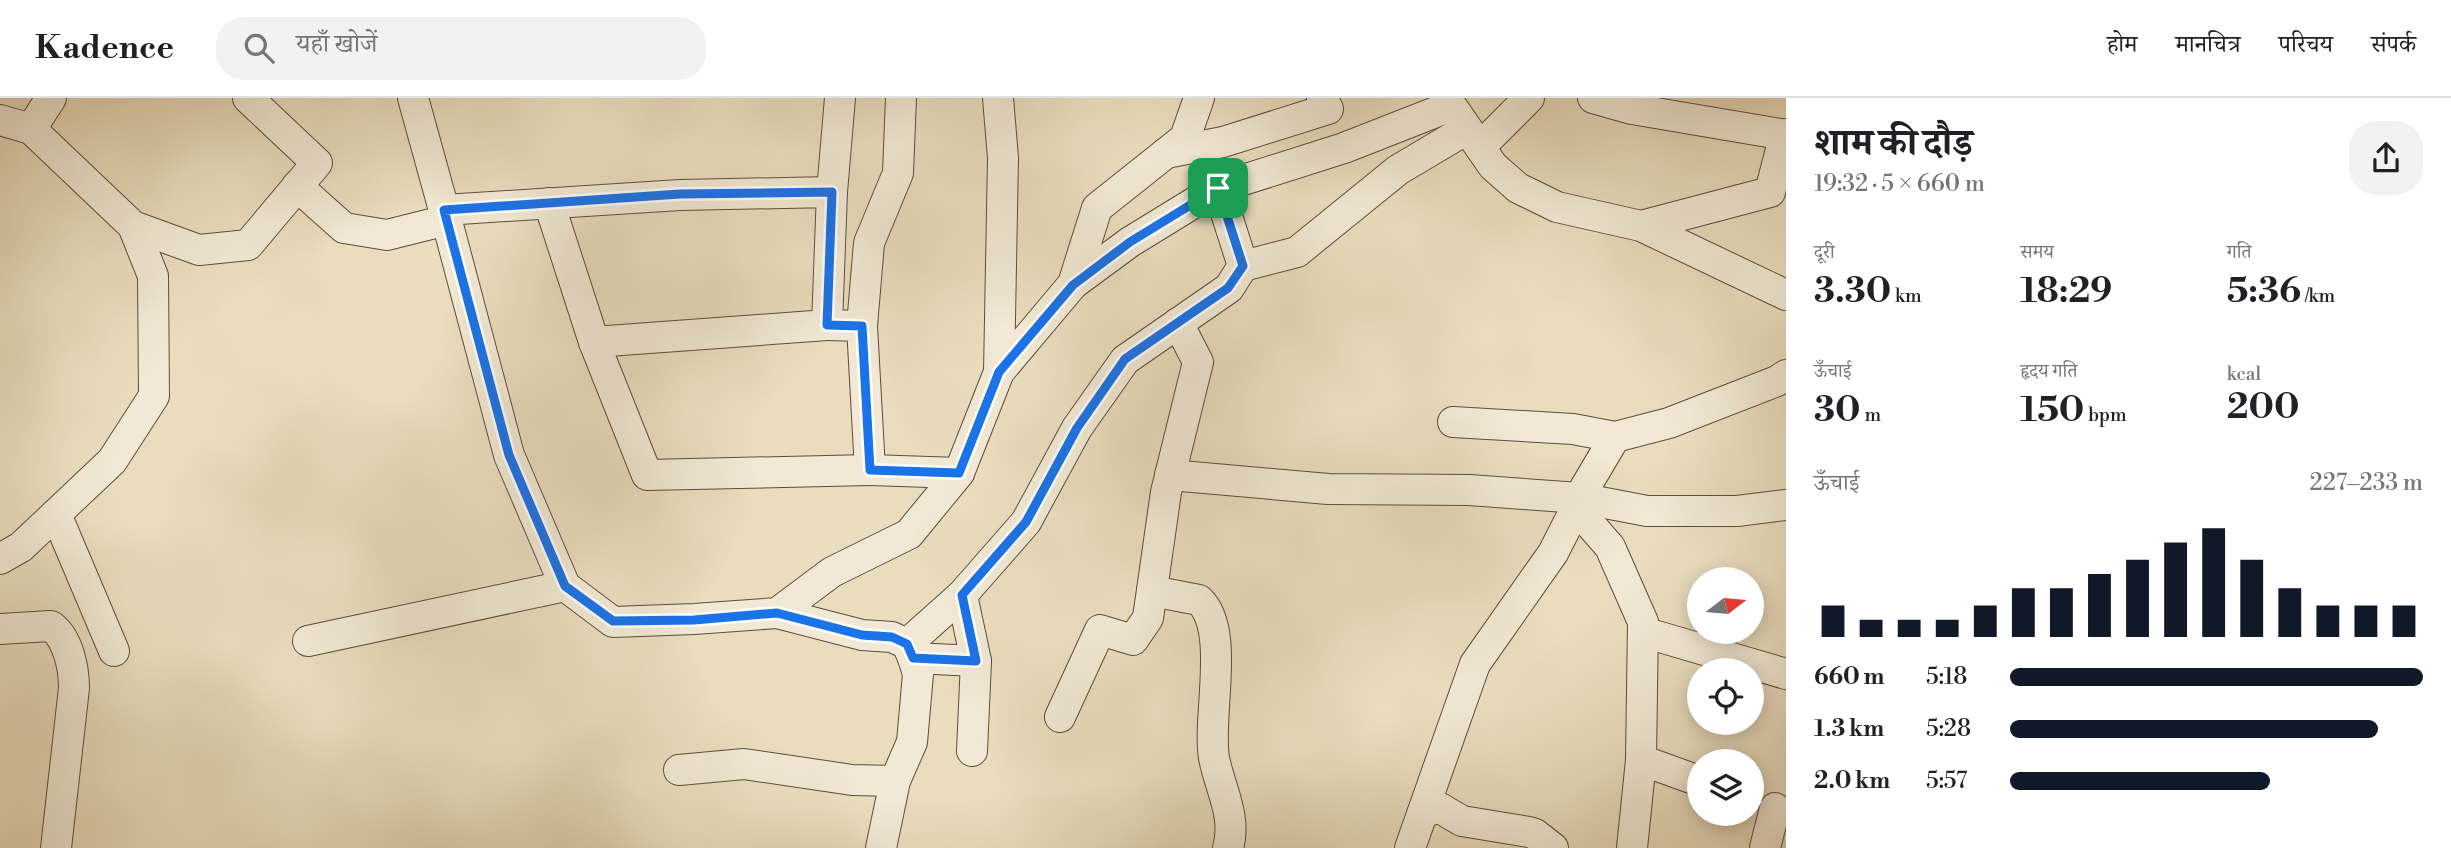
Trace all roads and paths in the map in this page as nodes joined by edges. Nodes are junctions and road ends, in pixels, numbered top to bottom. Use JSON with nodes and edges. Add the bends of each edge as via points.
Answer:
{"nodes":[{"id":1,"x":51,"y":98,"type":"edge"},
{"id":2,"x":248,"y":98,"type":"edge"},
{"id":3,"x":412,"y":98,"type":"edge"},
{"id":4,"x":840,"y":98,"type":"edge"},
{"id":5,"x":901,"y":98,"type":"edge"},
{"id":6,"x":998,"y":98,"type":"edge"},
{"id":7,"x":1199,"y":98,"type":"edge"},
{"id":8,"x":1529,"y":98,"type":"edge"},
{"id":9,"x":1593,"y":98,"type":"edge"},
{"id":10,"x":1325,"y":104,"type":"edge"},
{"id":11,"x":0,"y":120,"type":"edge"},
{"id":12,"x":1461,"y":120,"type":"edge"},
{"id":13,"x":31,"y":129,"type":"junction"},
{"id":14,"x":1785,"y":134,"type":"edge"},
{"id":15,"x":1344,"y":148,"type":"junction"},
{"id":16,"x":1166,"y":153,"type":"junction"},
{"id":17,"x":1781,"y":170,"type":"edge"},
{"id":18,"x":297,"y":186,"type":"junction"},
{"id":19,"x":1218,"y":188,"type":"junction"},
{"id":20,"x":832,"y":192,"type":"junction"},
{"id":21,"x":549,"y":203,"type":"junction"},
{"id":22,"x":445,"y":215,"type":"junction"},
{"id":23,"x":133,"y":226,"type":"junction"},
{"id":24,"x":1641,"y":226,"type":"junction"},
{"id":25,"x":1243,"y":266,"type":"junction"},
{"id":26,"x":1073,"y":285,"type":"junction"},
{"id":27,"x":1786,"y":295,"type":"edge"},
{"id":28,"x":1178,"y":323,"type":"junction"},
{"id":29,"x":827,"y":325,"type":"junction"},
{"id":30,"x":862,"y":326,"type":"junction"},
{"id":31,"x":594,"y":342,"type":"junction"},
{"id":32,"x":999,"y":372,"type":"junction"},
{"id":33,"x":1786,"y":375,"type":"edge"},
{"id":34,"x":1453,"y":422,"type":"dead end"},
{"id":35,"x":1615,"y":437,"type":"junction"},
{"id":36,"x":870,"y":470,"type":"junction"},
{"id":37,"x":959,"y":473,"type":"junction"},
{"id":38,"x":1170,"y":474,"type":"junction"},
{"id":39,"x":1578,"y":503,"type":"junction"},
{"id":40,"x":1786,"y":505,"type":"edge"},
{"id":41,"x":57,"y":514,"type":"junction"},
{"id":42,"x":0,"y":559,"type":"edge"},
{"id":43,"x":565,"y":586,"type":"junction"},
{"id":44,"x":1152,"y":591,"type":"junction"},
{"id":45,"x":962,"y":595,"type":"junction"},
{"id":46,"x":777,"y":613,"type":"junction"},
{"id":47,"x":0,"y":629,"type":"edge"},
{"id":48,"x":1643,"y":632,"type":"junction"},
{"id":49,"x":308,"y":641,"type":"dead end"},
{"id":50,"x":114,"y":650,"type":"dead end"},
{"id":51,"x":910,"y":651,"type":"junction"},
{"id":52,"x":976,"y":661,"type":"junction"},
{"id":53,"x":1786,"y":674,"type":"edge"},
{"id":54,"x":1060,"y":717,"type":"dead end"},
{"id":55,"x":972,"y":751,"type":"dead end"},
{"id":56,"x":1641,"y":760,"type":"junction"},
{"id":57,"x":679,"y":770,"type":"dead end"},
{"id":58,"x":1687,"y":777,"type":"edge"},
{"id":59,"x":895,"y":781,"type":"junction"},
{"id":60,"x":1771,"y":806,"type":"edge"},
{"id":61,"x":1423,"y":812,"type":"junction"},
{"id":62,"x":57,"y":848,"type":"edge"},
{"id":63,"x":881,"y":848,"type":"edge"},
{"id":64,"x":1228,"y":848,"type":"edge"},
{"id":65,"x":1410,"y":848,"type":"edge"},
{"id":66,"x":1553,"y":848,"type":"edge"},
{"id":67,"x":1632,"y":848,"type":"edge"},
{"id":68,"x":1765,"y":848,"type":"edge"}],
"edges":[{"from":1,"to":13,"type":"street"},
{"from":2,"to":18,"type":"street","via":[[317,163]]},
{"from":3,"to":22,"type":"street"},
{"from":4,"to":20,"type":"street"},
{"from":5,"to":30,"type":"street","via":[[898,173],[869,243]]},
{"from":6,"to":32,"type":"street","via":[[1003,158]]},
{"from":7,"to":16,"type":"street","via":[[1185,138]]},
{"from":8,"to":12,"type":"street"},
{"from":9,"to":14,"type":"street","via":[[1632,110]]},
{"from":10,"to":15,"type":"street"},
{"from":10,"to":16,"type":"street","via":[[1223,142]]},
{"from":11,"to":13,"type":"street"},
{"from":12,"to":15,"type":"street"},
{"from":12,"to":24,"type":"street","via":[[1493,166],[1518,188],[1557,207]]},
{"from":12,"to":25,"type":"street","via":[[1297,252]]},
{"from":13,"to":23,"type":"street"},
{"from":14,"to":17,"type":"street"},
{"from":15,"to":19,"type":"street"},
{"from":16,"to":26,"type":"street","via":[[1097,208]]},
{"from":17,"to":24,"type":"street","via":[[1770,192]]},
{"from":18,"to":22,"type":"street","via":[[344,228],[387,235]]},
{"from":18,"to":23,"type":"street","via":[[248,245],[199,250]]},
{"from":19,"to":25,"type":"street"},
{"from":19,"to":26,"type":"street","via":[[1130,242]]},
{"from":20,"to":21,"type":"street","via":[[680,194]]},
{"from":20,"to":29,"type":"street"},
{"from":21,"to":22,"type":"street"},
{"from":21,"to":31,"type":"street"},
{"from":22,"to":43,"type":"street","via":[[509,455]]},
{"from":23,"to":41,"type":"street","via":[[153,276],[155,396],[112,461]]},
{"from":24,"to":27,"type":"street"},
{"from":25,"to":28,"type":"street","via":[[1228,288]]},
{"from":26,"to":32,"type":"street"},
{"from":28,"to":38,"type":"street","via":[[1198,362]]},
{"from":28,"to":45,"type":"street","via":[[1125,359],[1077,428],[1026,522]]},
{"from":29,"to":30,"type":"street"},
{"from":29,"to":31,"type":"street"},
{"from":30,"to":36,"type":"street"},
{"from":31,"to":36,"type":"street","via":[[647,475]]},
{"from":32,"to":37,"type":"street"},
{"from":33,"to":35,"type":"street","via":[[1669,423]]},
{"from":34,"to":35,"type":"street","via":[[1573,429]]},
{"from":35,"to":39,"type":"street"},
{"from":36,"to":37,"type":"street"},
{"from":37,"to":46,"type":"street","via":[[909,534],[832,572]]},
{"from":38,"to":39,"type":"street","via":[[1328,489],[1469,490]]},
{"from":38,"to":44,"type":"street"},
{"from":39,"to":40,"type":"street","via":[[1647,511],[1737,511]]},
{"from":39,"to":48,"type":"street","via":[[1610,547],[1643,622]]},
{"from":39,"to":61,"type":"street","via":[[1553,554],[1475,664]]},
{"from":41,"to":42,"type":"street","via":[[21,547]]},
{"from":41,"to":50,"type":"street"},
{"from":43,"to":46,"type":"street","via":[[613,621]]},
{"from":43,"to":49,"type":"street"},
{"from":44,"to":54,"type":"street","via":[[1148,618],[1133,640],[1100,630]]},
{"from":44,"to":64,"type":"street","via":[[1199,600],[1210,614],[1217,647],[1214,755],[1230,816]]},
{"from":45,"to":51,"type":"street"},
{"from":45,"to":52,"type":"street"},
{"from":46,"to":51,"type":"street","via":[[862,635],[892,637]]},
{"from":47,"to":62,"type":"street","via":[[51,626],[61,636],[73,669]]},
{"from":48,"to":53,"type":"street"},
{"from":48,"to":56,"type":"street"},
{"from":51,"to":52,"type":"street"},
{"from":51,"to":59,"type":"street","via":[[918,674],[912,742]]},
{"from":52,"to":55,"type":"street"},
{"from":56,"to":58,"type":"street"},
{"from":56,"to":67,"type":"street"},
{"from":57,"to":59,"type":"street","via":[[744,764],[852,780]]},
{"from":59,"to":63,"type":"street"},
{"from":60,"to":68,"type":"street"},
{"from":61,"to":65,"type":"street"},
{"from":61,"to":66,"type":"street","via":[[1440,808],[1462,821],[1529,832]]}]}
